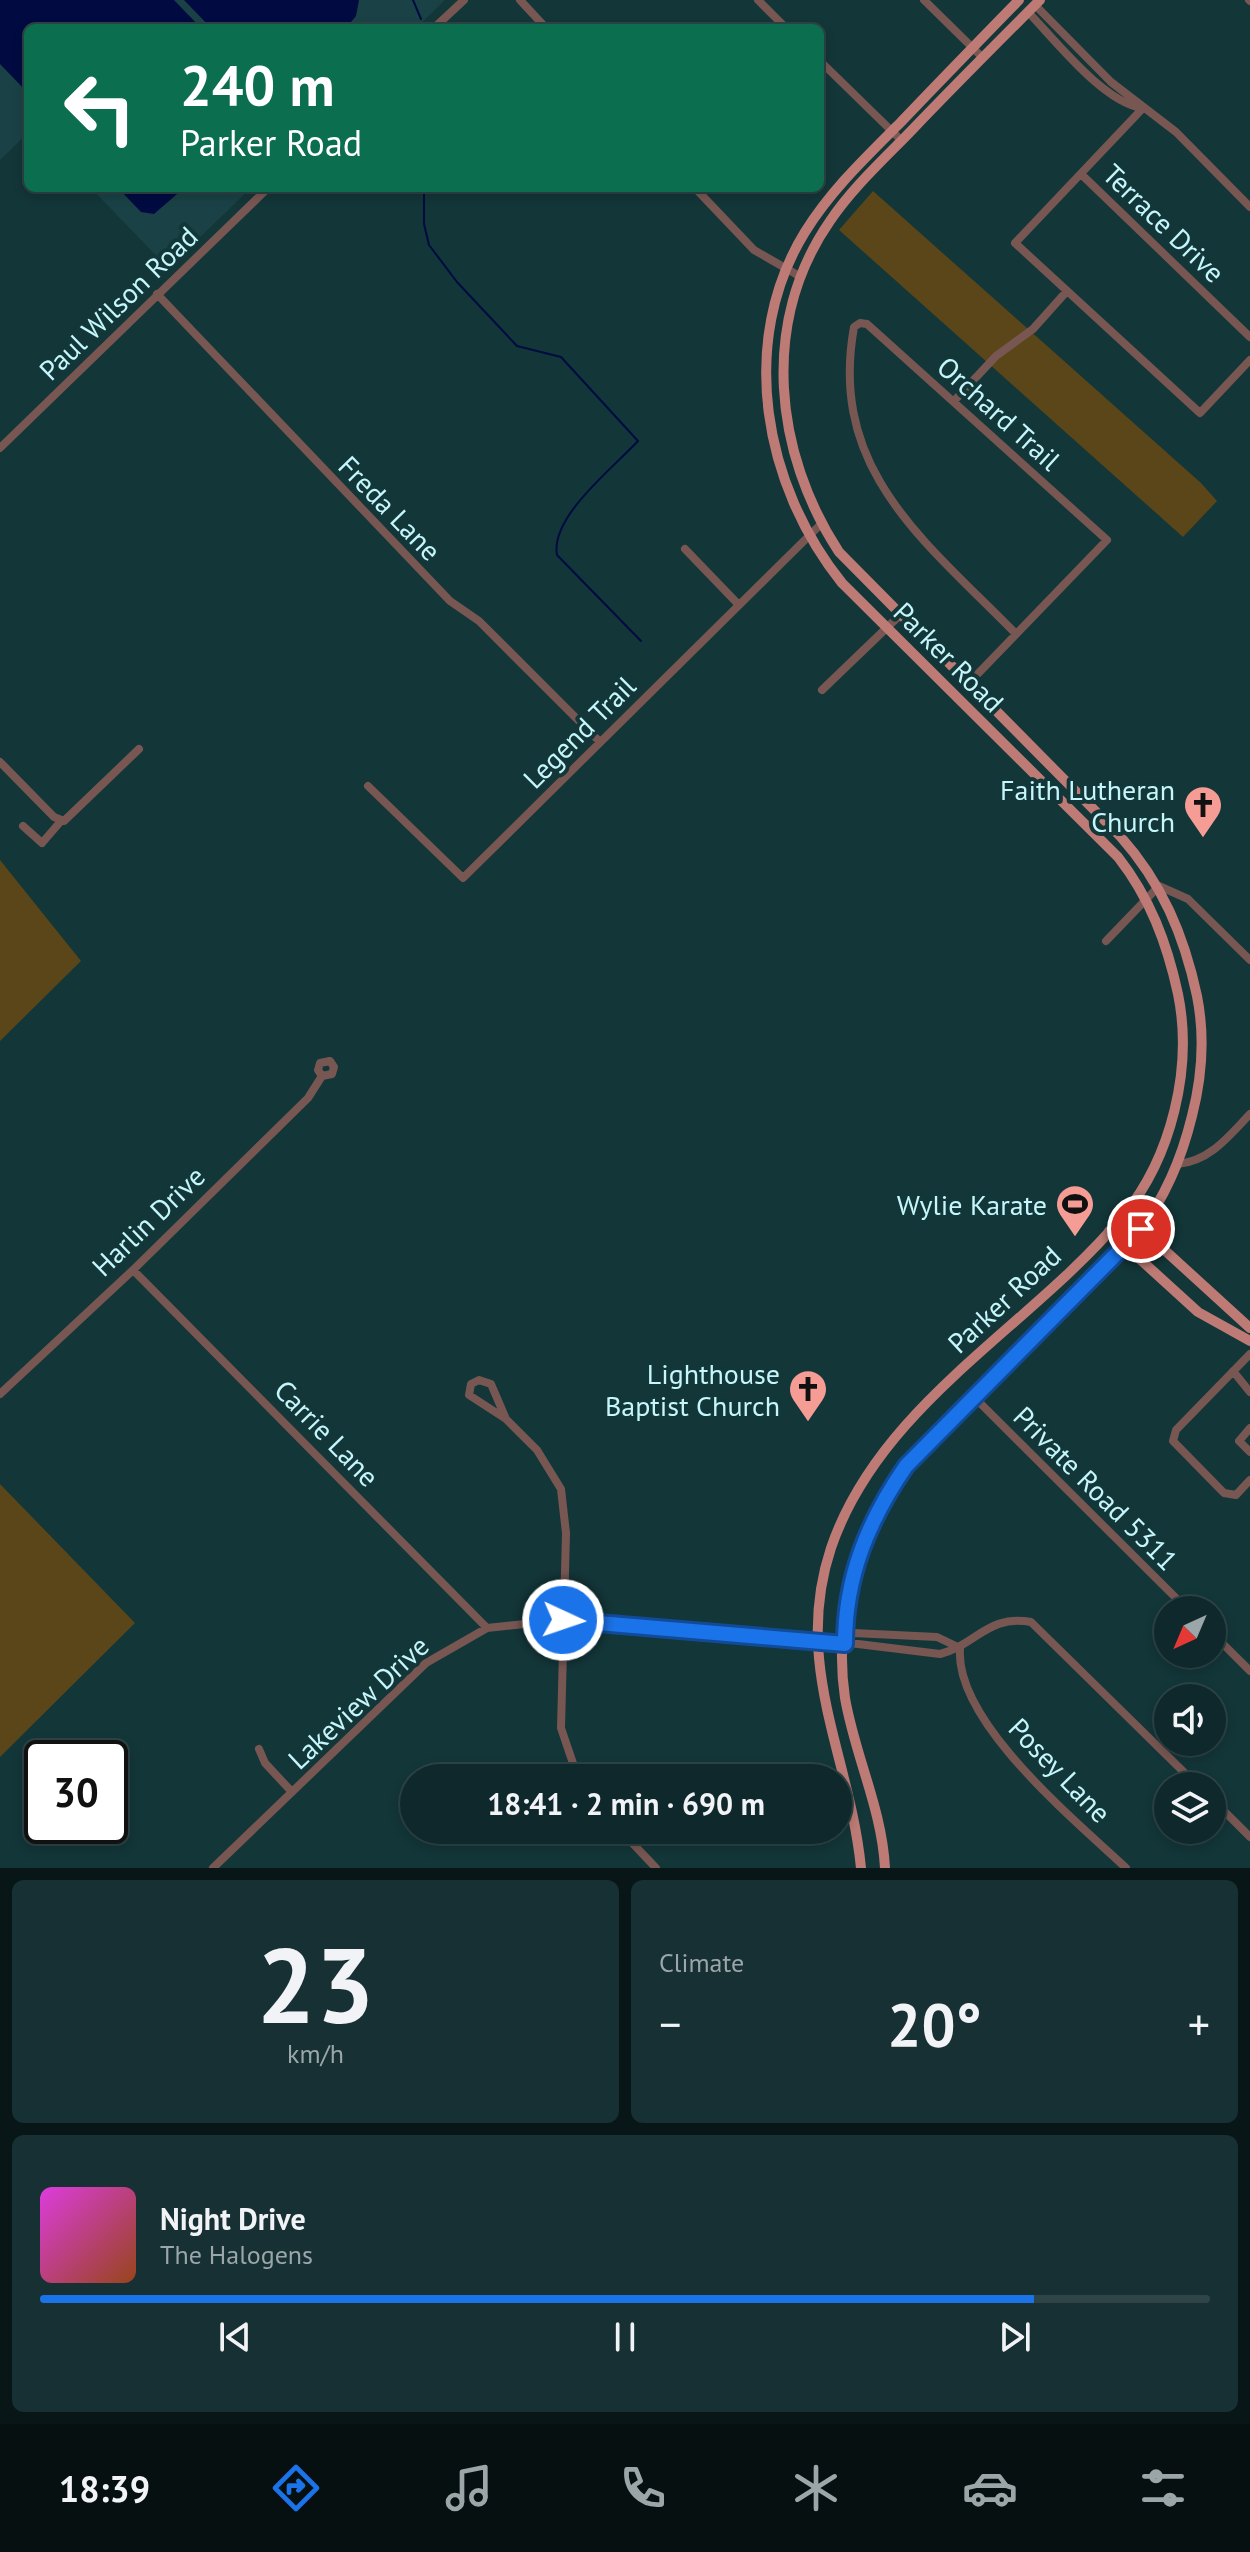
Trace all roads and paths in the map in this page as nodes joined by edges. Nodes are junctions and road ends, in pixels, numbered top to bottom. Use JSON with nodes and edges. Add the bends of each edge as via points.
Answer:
{"nodes":[{"id":1,"x":464,"y":0,"type":"edge"},
{"id":2,"x":520,"y":0,"type":"edge"},
{"id":3,"x":758,"y":0,"type":"edge"},
{"id":4,"x":924,"y":0,"type":"edge"},
{"id":5,"x":1019,"y":0,"type":"edge"},
{"id":6,"x":1034,"y":6,"type":"edge"},
{"id":7,"x":438,"y":24,"type":"edge"},
{"id":8,"x":542,"y":24,"type":"edge"},
{"id":9,"x":782,"y":24,"type":"edge"},
{"id":10,"x":973,"y":47,"type":"junction"},
{"id":11,"x":983,"y":58,"type":"junction"},
{"id":12,"x":824,"y":65,"type":"edge"},
{"id":13,"x":1143,"y":108,"type":"junction"},
{"id":14,"x":891,"y":131,"type":"junction"},
{"id":15,"x":902,"y":141,"type":"junction"},
{"id":16,"x":1081,"y":174,"type":"junction"},
{"id":17,"x":264,"y":192,"type":"edge"},
{"id":18,"x":699,"y":192,"type":"edge"},
{"id":19,"x":1250,"y":207,"type":"edge"},
{"id":20,"x":786,"y":270,"type":"junction"},
{"id":21,"x":801,"y":277,"type":"junction"},
{"id":22,"x":1067,"y":291,"type":"junction"},
{"id":23,"x":157,"y":294,"type":"junction"},
{"id":24,"x":1250,"y":337,"type":"edge"},
{"id":25,"x":1250,"y":360,"type":"edge"},
{"id":26,"x":954,"y":401,"type":"junction"},
{"id":27,"x":0,"y":448,"type":"edge"},
{"id":28,"x":821,"y":524,"type":"junction"},
{"id":29,"x":809,"y":536,"type":"junction"},
{"id":30,"x":685,"y":549,"type":"dead end"},
{"id":31,"x":738,"y":604,"type":"junction"},
{"id":32,"x":899,"y":616,"type":"junction"},
{"id":33,"x":887,"y":629,"type":"junction"},
{"id":34,"x":1016,"y":634,"type":"junction"},
{"id":35,"x":967,"y":685,"type":"junction"},
{"id":36,"x":822,"y":690,"type":"dead end"},
{"id":37,"x":600,"y":742,"type":"junction"},
{"id":38,"x":139,"y":749,"type":"dead end"},
{"id":39,"x":0,"y":762,"type":"edge"},
{"id":40,"x":368,"y":786,"type":"dead end"},
{"id":41,"x":61,"y":821,"type":"junction"},
{"id":42,"x":23,"y":826,"type":"dead end"},
{"id":43,"x":1159,"y":886,"type":"junction"},
{"id":44,"x":1146,"y":900,"type":"junction"},
{"id":45,"x":1106,"y":941,"type":"dead end"},
{"id":46,"x":1250,"y":960,"type":"edge"},
{"id":47,"x":322,"y":1076,"type":"dead end"},
{"id":48,"x":1250,"y":1114,"type":"edge"},
{"id":49,"x":1178,"y":1164,"type":"junction"},
{"id":50,"x":1125,"y":1214,"type":"junction"},
{"id":51,"x":1141,"y":1229,"type":"junction"},
{"id":52,"x":1109,"y":1231,"type":"junction"},
{"id":53,"x":1126,"y":1247,"type":"junction"},
{"id":54,"x":133,"y":1270,"type":"junction"},
{"id":55,"x":1250,"y":1328,"type":"edge"},
{"id":56,"x":1250,"y":1341,"type":"edge"},
{"id":57,"x":1250,"y":1354,"type":"edge"},
{"id":58,"x":1233,"y":1371,"type":"junction"},
{"id":59,"x":1250,"y":1392,"type":"edge"},
{"id":60,"x":0,"y":1394,"type":"edge"},
{"id":61,"x":973,"y":1396,"type":"junction"},
{"id":62,"x":506,"y":1419,"type":"junction"},
{"id":63,"x":1250,"y":1428,"type":"edge"},
{"id":64,"x":1250,"y":1452,"type":"edge"},
{"id":65,"x":1250,"y":1480,"type":"edge"},
{"id":66,"x":1174,"y":1596,"type":"edge"},
{"id":67,"x":563,"y":1620,"type":"junction"},
{"id":68,"x":487,"y":1628,"type":"junction"},
{"id":69,"x":817,"y":1639,"type":"junction"},
{"id":70,"x":845,"y":1644,"type":"junction"},
{"id":71,"x":1226,"y":1647,"type":"edge"},
{"id":72,"x":960,"y":1649,"type":"junction"},
{"id":73,"x":1250,"y":1671,"type":"edge"},
{"id":74,"x":259,"y":1749,"type":"dead end"},
{"id":75,"x":573,"y":1764,"type":"edge"},
{"id":76,"x":1184,"y":1772,"type":"edge"},
{"id":77,"x":292,"y":1792,"type":"junction"},
{"id":78,"x":1226,"y":1813,"type":"edge"},
{"id":79,"x":1250,"y":1837,"type":"edge"},
{"id":80,"x":633,"y":1844,"type":"edge"},
{"id":81,"x":213,"y":1868,"type":"edge"},
{"id":82,"x":656,"y":1868,"type":"edge"},
{"id":83,"x":861,"y":1868,"type":"edge"},
{"id":84,"x":885,"y":1868,"type":"edge"},
{"id":85,"x":1126,"y":1868,"type":"edge"}],
"edges":[{"from":1,"to":7,"type":"street"},
{"from":2,"to":8,"type":"street"},
{"from":3,"to":9,"type":"street"},
{"from":4,"to":10,"type":"street"},
{"from":5,"to":10,"type":"main road","name":"Parker Road"},
{"from":6,"to":11,"type":"main road","name":"Parker Road"},
{"from":6,"to":13,"type":"street","via":[[1109,92],[1129,106]]},
{"from":10,"to":11,"type":"street"},
{"from":10,"to":14,"type":"main road","name":"Parker Road"},
{"from":11,"to":15,"type":"main road","name":"Parker Road"},
{"from":12,"to":14,"type":"street"},
{"from":13,"to":16,"type":"street"},
{"from":13,"to":19,"type":"street","via":[[1176,132]]},
{"from":14,"to":15,"type":"street"},
{"from":14,"to":20,"type":"main road","name":"Parker Road","via":[[836,189],[804,233]]},
{"from":15,"to":21,"type":"main road","name":"Parker Road","via":[[829,222]]},
{"from":16,"to":22,"type":"street","via":[[1015,243]]},
{"from":16,"to":24,"type":"street","name":"Terrace Drive"},
{"from":17,"to":23,"type":"street","name":"Paul Wilson Road"},
{"from":18,"to":20,"type":"street","via":[[754,250]]},
{"from":20,"to":21,"type":"street"},
{"from":20,"to":29,"type":"main road","name":"Parker Road","via":[[769,340],[768,405],[787,493]]},
{"from":21,"to":28,"type":"main road","name":"Parker Road","via":[[787,325],[782,370],[790,439]]},
{"from":22,"to":25,"type":"street","via":[[1200,413]]},
{"from":22,"to":26,"type":"street"},
{"from":23,"to":27,"type":"street","name":"Paul Wilson Road"},
{"from":23,"to":37,"type":"street","name":"Freda Lane","via":[[450,601],[479,621]]},
{"from":26,"to":34,"type":"street","name":"Orchard Trail","via":[[1107,540]]},
{"from":26,"to":34,"type":"street","name":"Orchard Trail","via":[[867,324],[854,327],[851,396],[865,455],[882,491]]},
{"from":28,"to":29,"type":"street","name":"Legend Trail"},
{"from":28,"to":32,"type":"main road","name":"Parker Road","via":[[839,552]]},
{"from":29,"to":31,"type":"street","name":"Legend Trail"},
{"from":29,"to":33,"type":"main road","name":"Parker Road","via":[[842,583]]},
{"from":30,"to":31,"type":"street"},
{"from":31,"to":37,"type":"street","name":"Legend Trail"},
{"from":32,"to":33,"type":"street"},
{"from":32,"to":35,"type":"main road","name":"Parker Road"},
{"from":33,"to":36,"type":"street"},
{"from":33,"to":44,"type":"main road","name":"Parker Road","via":[[1118,857]]},
{"from":34,"to":35,"type":"street"},
{"from":35,"to":43,"type":"main road","name":"Parker Road","via":[[1120,836]]},
{"from":37,"to":40,"type":"street","name":"Legend Trail","via":[[463,878]]},
{"from":38,"to":41,"type":"street"},
{"from":39,"to":41,"type":"street"},
{"from":41,"to":42,"type":"street","via":[[42,843]]},
{"from":43,"to":44,"type":"street"},
{"from":43,"to":46,"type":"street","via":[[1188,899]]},
{"from":43,"to":49,"type":"main road","name":"Parker Road","via":[[1180,932],[1201,1017],[1201,1077]]},
{"from":44,"to":45,"type":"street"},
{"from":44,"to":50,"type":"main road","name":"Parker Road","via":[[1172,968],[1184,1049],[1175,1107],[1151,1170]]},
{"from":47,"to":54,"type":"street","name":"Harlin Drive","via":[[308,1098]]},
{"from":48,"to":49,"type":"street","via":[[1216,1149],[1194,1163]]},
{"from":49,"to":51,"type":"main road","name":"Parker Road"},
{"from":50,"to":51,"type":"main road"},
{"from":50,"to":52,"type":"main road","name":"Parker Road"},
{"from":51,"to":53,"type":"main road","name":"Parker Road"},
{"from":51,"to":55,"type":"main road"},
{"from":52,"to":53,"type":"main road"},
{"from":52,"to":69,"type":"main road","name":"Parker Road","via":[[880,1457],[845,1514],[830,1551]]},
{"from":53,"to":56,"type":"main road","via":[[1198,1312]]},
{"from":53,"to":61,"type":"main road","name":"Parker Road"},
{"from":54,"to":60,"type":"street","name":"Harlin Drive"},
{"from":54,"to":68,"type":"street","name":"Carrie Lane"},
{"from":57,"to":58,"type":"street"},
{"from":58,"to":59,"type":"street"},
{"from":58,"to":65,"type":"street","via":[[1176,1430],[1173,1441],[1224,1493],[1236,1495]]},
{"from":61,"to":66,"type":"street","name":"Private Road 5311"},
{"from":61,"to":70,"type":"main road","name":"Parker Road","via":[[906,1466],[886,1495],[850,1583]]},
{"from":62,"to":62,"type":"street","via":[[491,1384],[471,1384],[469,1395]]},
{"from":62,"to":67,"type":"street","via":[[537,1450],[561,1489],[566,1533]]},
{"from":63,"to":64,"type":"street","via":[[1239,1441]]},
{"from":67,"to":68,"type":"street","name":"Lakeview Drive"},
{"from":67,"to":69,"type":"street","name":"Lakeview Drive"},
{"from":67,"to":75,"type":"street","via":[[561,1728]]},
{"from":68,"to":77,"type":"street","name":"Lakeview Drive","via":[[426,1663]]},
{"from":69,"to":70,"type":"street","name":"Lakeview Drive"},
{"from":69,"to":83,"type":"main road","name":"Parker Road","via":[[825,1713]]},
{"from":70,"to":72,"type":"street","name":"Lakeview Drive","via":[[940,1654]]},
{"from":70,"to":72,"type":"street","via":[[853,1633],[937,1637]]},
{"from":70,"to":84,"type":"main road","name":"Parker Road","via":[[845,1699],[882,1833]]},
{"from":71,"to":73,"type":"street"},
{"from":72,"to":76,"type":"street","via":[[998,1622],[1031,1622]]},
{"from":72,"to":85,"type":"street","name":"Posey Lane","via":[[959,1663],[985,1721],[1014,1762]]},
{"from":74,"to":77,"type":"street"},
{"from":77,"to":81,"type":"street","name":"Lakeview Drive"},
{"from":78,"to":79,"type":"street"},
{"from":80,"to":82,"type":"street"}]}
